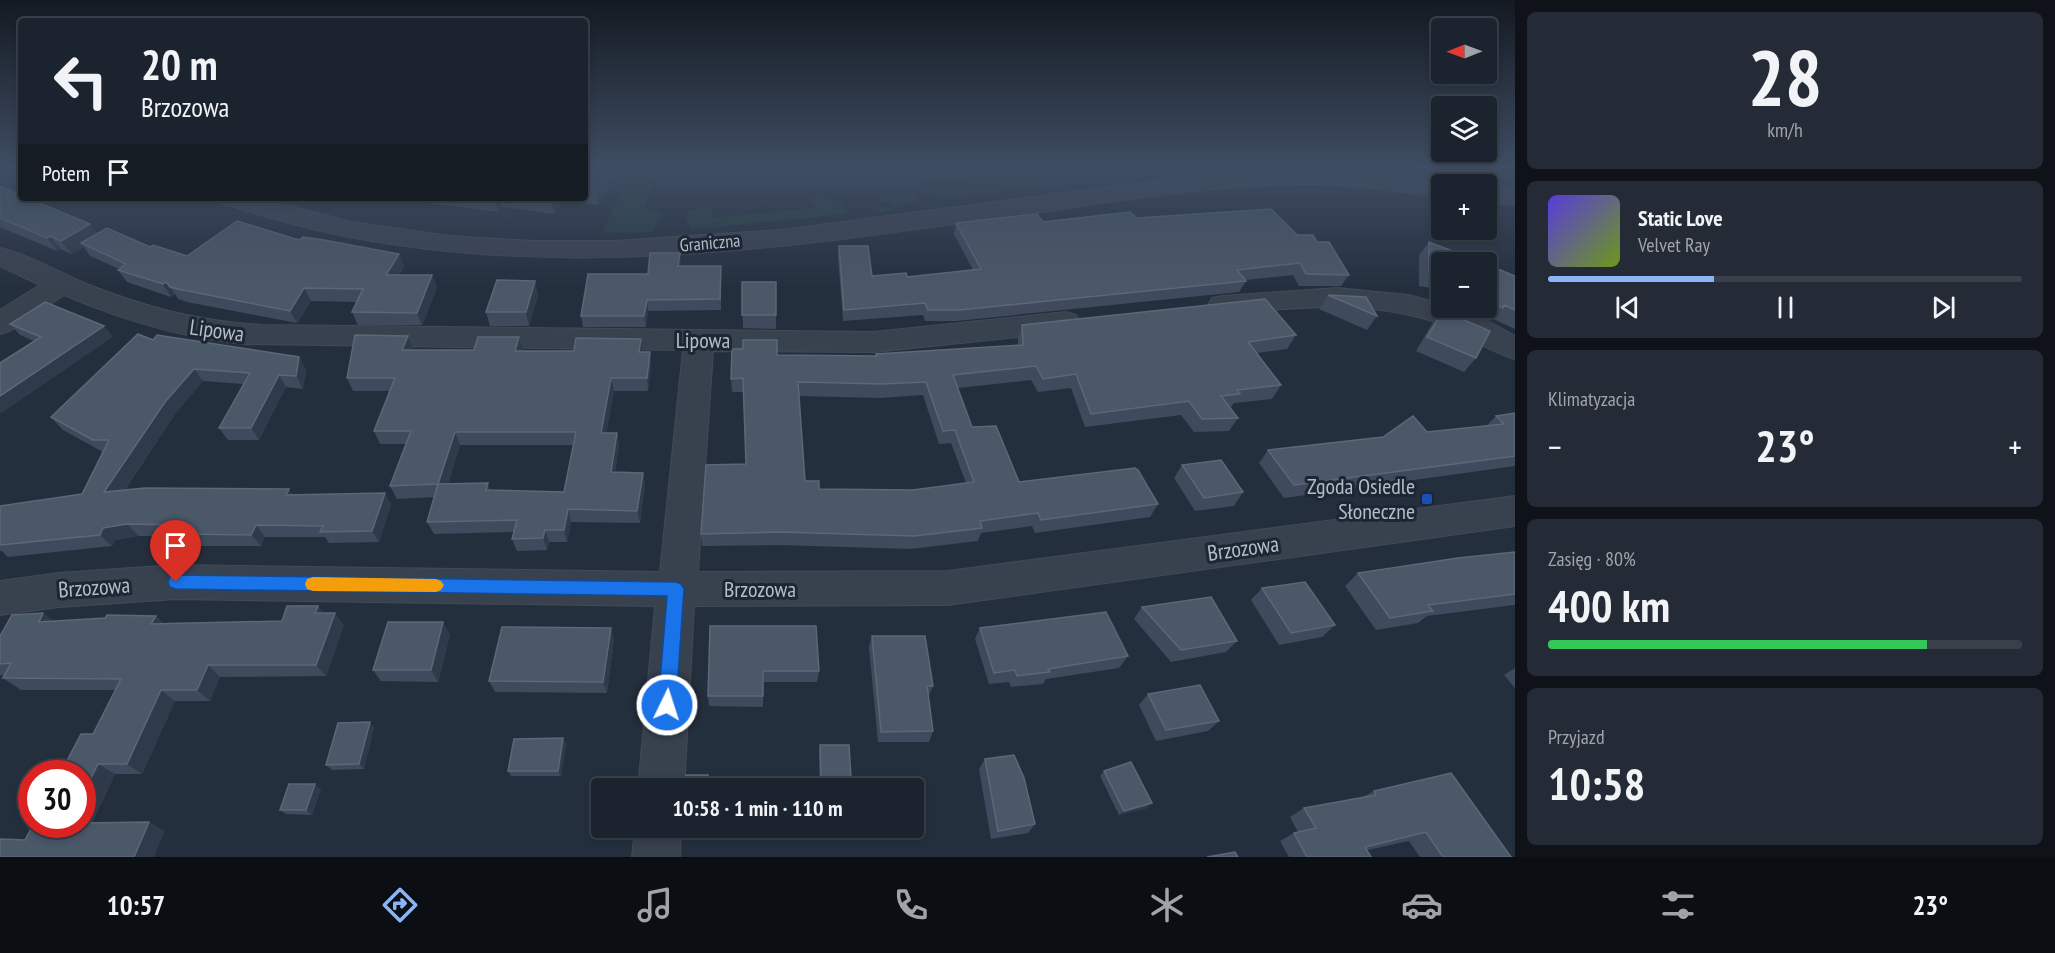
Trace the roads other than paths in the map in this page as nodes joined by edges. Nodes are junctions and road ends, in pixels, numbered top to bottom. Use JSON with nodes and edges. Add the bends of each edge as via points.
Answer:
{"nodes":[{"id":1,"x":264,"y":208,"type":"edge"},
{"id":2,"x":1003,"y":208,"type":"edge"},
{"id":3,"x":0,"y":256,"type":"edge"},
{"id":4,"x":62,"y":284,"type":"junction"},
{"id":5,"x":1194,"y":308,"type":"edge"},
{"id":6,"x":1088,"y":320,"type":"edge"},
{"id":7,"x":0,"y":324,"type":"edge"},
{"id":8,"x":699,"y":340,"type":"junction"},
{"id":9,"x":1515,"y":349,"type":"edge"},
{"id":10,"x":1515,"y":511,"type":"edge"},
{"id":11,"x":676,"y":589,"type":"junction"},
{"id":12,"x":0,"y":598,"type":"edge"},
{"id":13,"x":662,"y":778,"type":"edge"},
{"id":14,"x":657,"y":838,"type":"edge"},
{"id":15,"x":656,"y":857,"type":"edge"}],
"edges":[{"from":1,"to":2,"type":"street","name":"Graniczna","via":[[370,234],[485,246],[597,249],[777,237]]},
{"from":3,"to":4,"type":"street","name":"Lipowa"},
{"from":4,"to":7,"type":"street"},
{"from":4,"to":8,"type":"street","name":"Lipowa","via":[[146,316],[244,334]]},
{"from":5,"to":9,"type":"street","via":[[1301,297],[1375,298],[1446,316]]},
{"from":6,"to":8,"type":"street","name":"Lipowa","via":[[874,342]]},
{"from":8,"to":11,"type":"street"},
{"from":10,"to":11,"type":"street","name":"Brzozowa","via":[[948,588]]},
{"from":11,"to":12,"type":"street","name":"Brzozowa","via":[[176,582]]},
{"from":11,"to":13,"type":"street"},
{"from":14,"to":15,"type":"street"}]}
